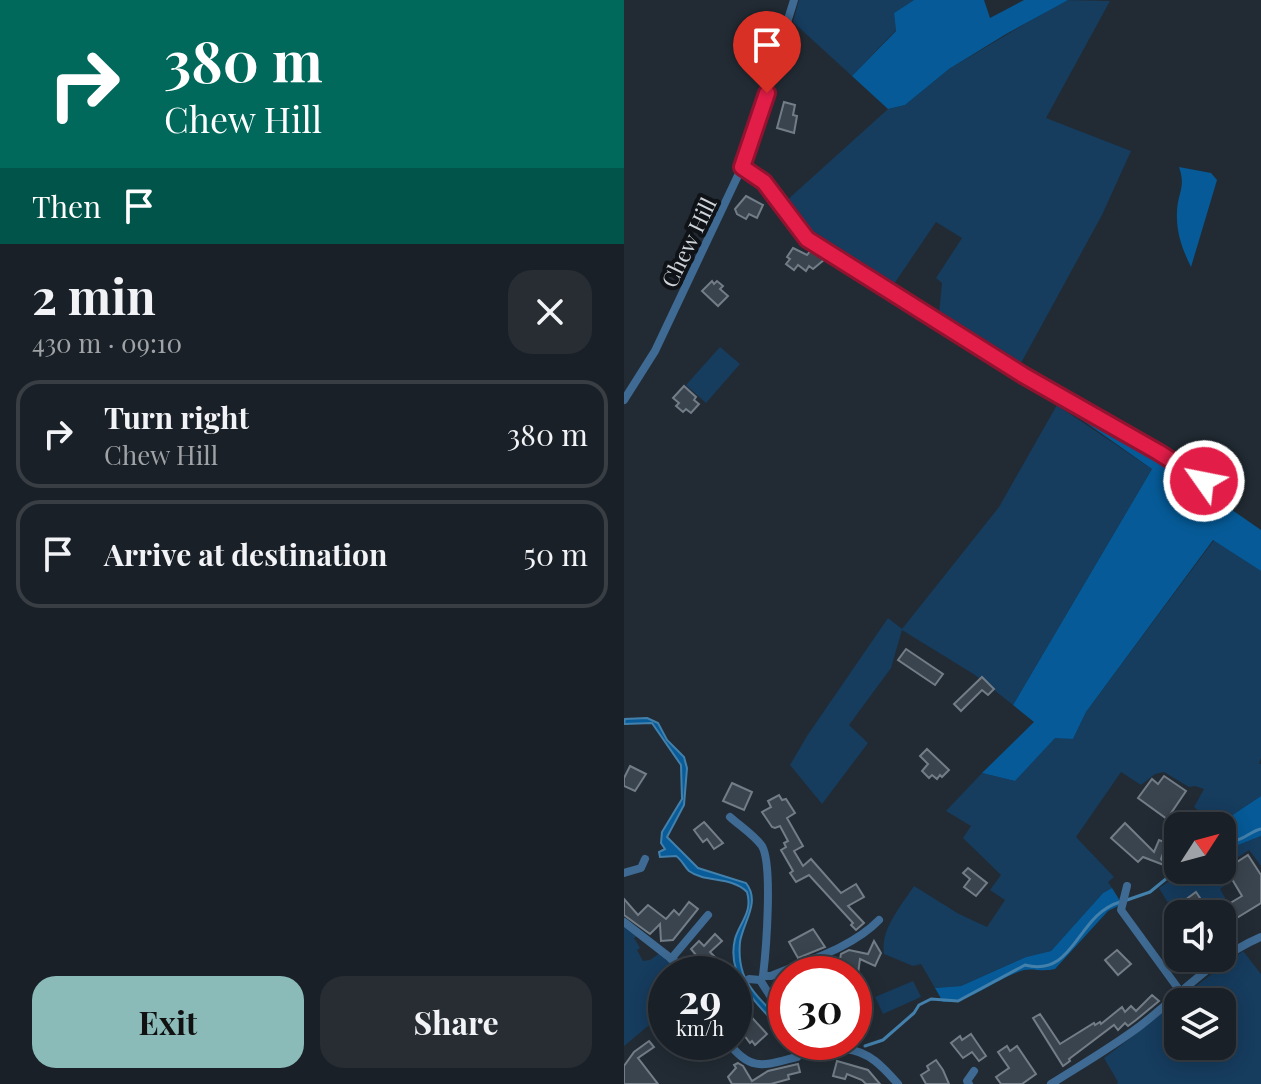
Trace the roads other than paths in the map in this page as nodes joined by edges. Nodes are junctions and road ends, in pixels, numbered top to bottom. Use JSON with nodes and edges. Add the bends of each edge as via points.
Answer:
{"nodes":[{"id":1,"x":794,"y":0,"type":"edge"},
{"id":2,"x":742,"y":167,"type":"junction"},
{"id":3,"x":624,"y":400,"type":"edge"},
{"id":4,"x":1204,"y":481,"type":"dead end"},
{"id":5,"x":730,"y":817,"type":"dead end"},
{"id":6,"x":751,"y":820,"type":"dead end"},
{"id":7,"x":744,"y":828,"type":"junction"},
{"id":8,"x":645,"y":859,"type":"dead end"},
{"id":9,"x":624,"y":873,"type":"edge"},
{"id":10,"x":1126,"y":890,"type":"dead end"},
{"id":11,"x":708,"y":915,"type":"dead end"},
{"id":12,"x":879,"y":920,"type":"dead end"},
{"id":13,"x":624,"y":922,"type":"edge"},
{"id":14,"x":699,"y":926,"type":"junction"},
{"id":15,"x":709,"y":934,"type":"dead end"},
{"id":16,"x":1261,"y":937,"type":"edge"},
{"id":17,"x":667,"y":956,"type":"edge"},
{"id":18,"x":674,"y":956,"type":"edge"},
{"id":19,"x":762,"y":978,"type":"junction"},
{"id":20,"x":752,"y":979,"type":"edge"},
{"id":21,"x":1178,"y":988,"type":"edge"},
{"id":22,"x":1184,"y":988,"type":"edge"},
{"id":23,"x":768,"y":989,"type":"edge"},
{"id":24,"x":1164,"y":1005,"type":"edge"},
{"id":25,"x":872,"y":1058,"type":"edge"},
{"id":26,"x":745,"y":1060,"type":"edge"},
{"id":27,"x":784,"y":1060,"type":"edge"},
{"id":28,"x":974,"y":1071,"type":"dead end"},
{"id":29,"x":898,"y":1084,"type":"edge"},
{"id":30,"x":969,"y":1084,"type":"edge"},
{"id":31,"x":1051,"y":1084,"type":"edge"}],
"edges":[{"from":1,"to":2,"type":"street","name":"Chew Hill"},
{"from":2,"to":3,"type":"street","name":"Chew Hill","via":[[655,351]]},
{"from":2,"to":4,"type":"street","via":[[764,182],[807,239]]},
{"from":5,"to":7,"type":"street"},
{"from":6,"to":7,"type":"street"},
{"from":7,"to":19,"type":"street","via":[[766,859]]},
{"from":8,"to":9,"type":"street","via":[[641,868]]},
{"from":10,"to":21,"type":"street","via":[[1122,908]]},
{"from":11,"to":14,"type":"street"},
{"from":12,"to":19,"type":"street","via":[[840,946]]},
{"from":13,"to":17,"type":"street"},
{"from":14,"to":15,"type":"street"},
{"from":14,"to":18,"type":"street"},
{"from":16,"to":22,"type":"street"},
{"from":19,"to":20,"type":"street"},
{"from":19,"to":23,"type":"street"},
{"from":24,"to":31,"type":"street"},
{"from":25,"to":29,"type":"street"},
{"from":26,"to":27,"type":"street","via":[[758,1066]]},
{"from":28,"to":30,"type":"street"}]}
